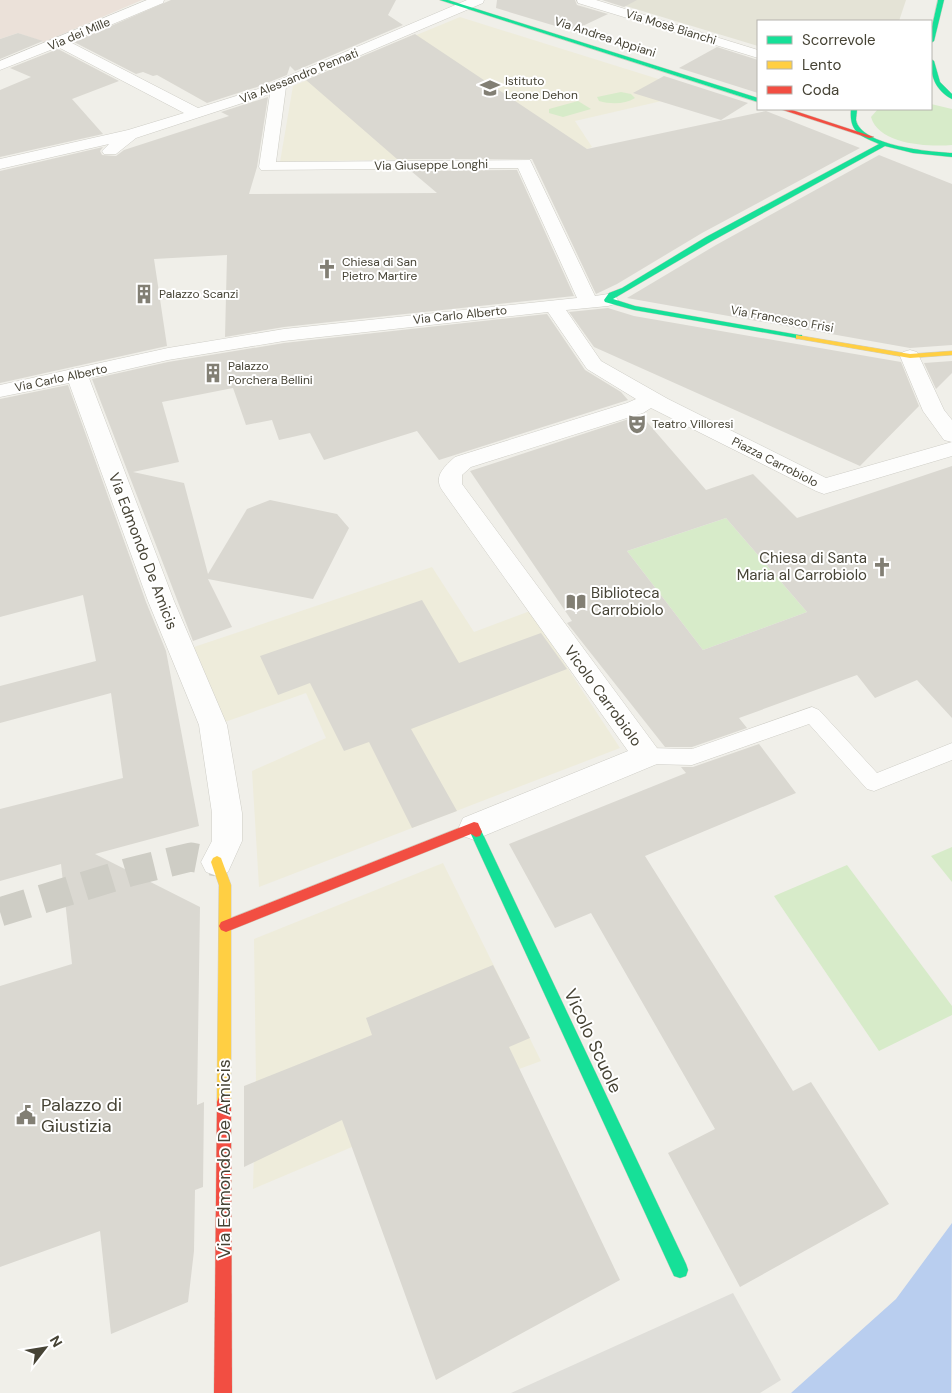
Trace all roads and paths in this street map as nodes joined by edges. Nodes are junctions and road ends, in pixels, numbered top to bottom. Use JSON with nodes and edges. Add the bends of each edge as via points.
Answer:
{"nodes":[{"id":1,"x":158,"y":0,"type":"edge"},
{"id":2,"x":443,"y":0,"type":"edge"},
{"id":3,"x":478,"y":0,"type":"edge"},
{"id":4,"x":583,"y":0,"type":"edge"},
{"id":5,"x":941,"y":0,"type":"edge"},
{"id":6,"x":464,"y":7,"type":"junction"},
{"id":7,"x":932,"y":37,"type":"edge"},
{"id":8,"x":60,"y":42,"type":"junction"},
{"id":9,"x":757,"y":54,"type":"edge"},
{"id":10,"x":0,"y":66,"type":"edge"},
{"id":11,"x":932,"y":67,"type":"edge"},
{"id":12,"x":279,"y":86,"type":"junction"},
{"id":13,"x":932,"y":94,"type":"edge"},
{"id":14,"x":952,"y":98,"type":"edge"},
{"id":15,"x":757,"y":100,"type":"edge"},
{"id":16,"x":786,"y":110,"type":"edge"},
{"id":17,"x":854,"y":110,"type":"edge"},
{"id":18,"x":198,"y":114,"type":"junction"},
{"id":19,"x":130,"y":135,"type":"junction"},
{"id":20,"x":871,"y":137,"type":"junction"},
{"id":21,"x":888,"y":145,"type":"junction"},
{"id":22,"x":110,"y":151,"type":"dead end"},
{"id":23,"x":952,"y":155,"type":"edge"},
{"id":24,"x":0,"y":164,"type":"edge"},
{"id":25,"x":936,"y":165,"type":"dead end"},
{"id":26,"x":608,"y":300,"type":"junction"},
{"id":27,"x":588,"y":301,"type":"junction"},
{"id":28,"x":553,"y":305,"type":"junction"},
{"id":29,"x":952,"y":353,"type":"edge"},
{"id":30,"x":910,"y":356,"type":"junction"},
{"id":31,"x":77,"y":376,"type":"junction"},
{"id":32,"x":0,"y":391,"type":"edge"},
{"id":33,"x":643,"y":403,"type":"junction"},
{"id":34,"x":952,"y":435,"type":"edge"},
{"id":35,"x":952,"y":449,"type":"edge"},
{"id":36,"x":952,"y":752,"type":"edge"},
{"id":37,"x":647,"y":756,"type":"junction"},
{"id":38,"x":474,"y":828,"type":"junction"},
{"id":39,"x":216,"y":862,"type":"joint"},
{"id":40,"x":226,"y":926,"type":"junction"},
{"id":41,"x":680,"y":1270,"type":"dead end"},
{"id":42,"x":223,"y":1393,"type":"edge"}],
"edges":[{"from":1,"to":8,"type":"street","name":"Via dei Mille"},
{"from":2,"to":6,"type":"street","name":"Via Andrea Appiani"},
{"from":3,"to":6,"type":"street","name":"Via Alessandro Pennati"},
{"from":4,"to":9,"type":"street","name":"Via Mosè Bianchi"},
{"from":5,"to":7,"type":"street"},
{"from":6,"to":12,"type":"street","name":"Via Alessandro Pennati"},
{"from":6,"to":15,"type":"street","name":"Via Andrea Appiani"},
{"from":8,"to":10,"type":"street","name":"Via dei Mille"},
{"from":8,"to":18,"type":"street"},
{"from":11,"to":14,"type":"street","via":[[937,86]]},
{"from":12,"to":18,"type":"street","name":"Via Alessandro Pennati"},
{"from":12,"to":27,"type":"street","name":"Via Giuseppe Longhi","via":[[267,167],[524,163]]},
{"from":13,"to":14,"type":"street"},
{"from":16,"to":20,"type":"street"},
{"from":17,"to":20,"type":"street","via":[[854,122]]},
{"from":18,"to":19,"type":"street","name":"Via Alessandro Pennati"},
{"from":19,"to":22,"type":"street","name":"Via Alessandro Pennati"},
{"from":19,"to":24,"type":"street","name":"Via Alessandro Pennati"},
{"from":20,"to":21,"type":"street"},
{"from":21,"to":23,"type":"street","via":[[916,152]]},
{"from":21,"to":25,"type":"street"},
{"from":21,"to":26,"type":"street","name":"Via Carlo Alberto","via":[[709,239]]},
{"from":26,"to":27,"type":"street","name":"Via Carlo Alberto"},
{"from":26,"to":30,"type":"street","name":"Via Francesco Frisi","via":[[634,308]]},
{"from":27,"to":28,"type":"street","name":"Via Carlo Alberto"},
{"from":28,"to":31,"type":"street","name":"Via Carlo Alberto","via":[[275,336],[168,354]]},
{"from":28,"to":33,"type":"street","name":"Piazza Carrobiolo","via":[[594,364]]},
{"from":29,"to":30,"type":"street","name":"Via Francesco Frisi"},
{"from":30,"to":34,"type":"street","via":[[934,411]]},
{"from":31,"to":32,"type":"street","name":"Via Carlo Alberto"},
{"from":31,"to":39,"type":"street","name":"Via Edmondo De Amicis","via":[[161,601],[213,725],[227,813],[227,841]]},
{"from":33,"to":35,"type":"street","name":"Piazza Carrobiolo","via":[[824,486]]},
{"from":33,"to":37,"type":"street","name":"Vicolo Carrobiolo","via":[[463,462],[451,473],[450,485]]},
{"from":36,"to":37,"type":"lane","via":[[874,782],[812,715],[692,757]]},
{"from":37,"to":38,"type":"street","name":"Vicolo Carrobiolo"},
{"from":38,"to":40,"type":"street","name":"Vicolo Carrobiolo"},
{"from":38,"to":41,"type":"street","name":"Vicolo Scuole"},
{"from":39,"to":40,"type":"street","name":"Via Edmondo De Amicis","via":[[225,885]]},
{"from":40,"to":42,"type":"street","name":"Via Edmondo De Amicis"}]}
